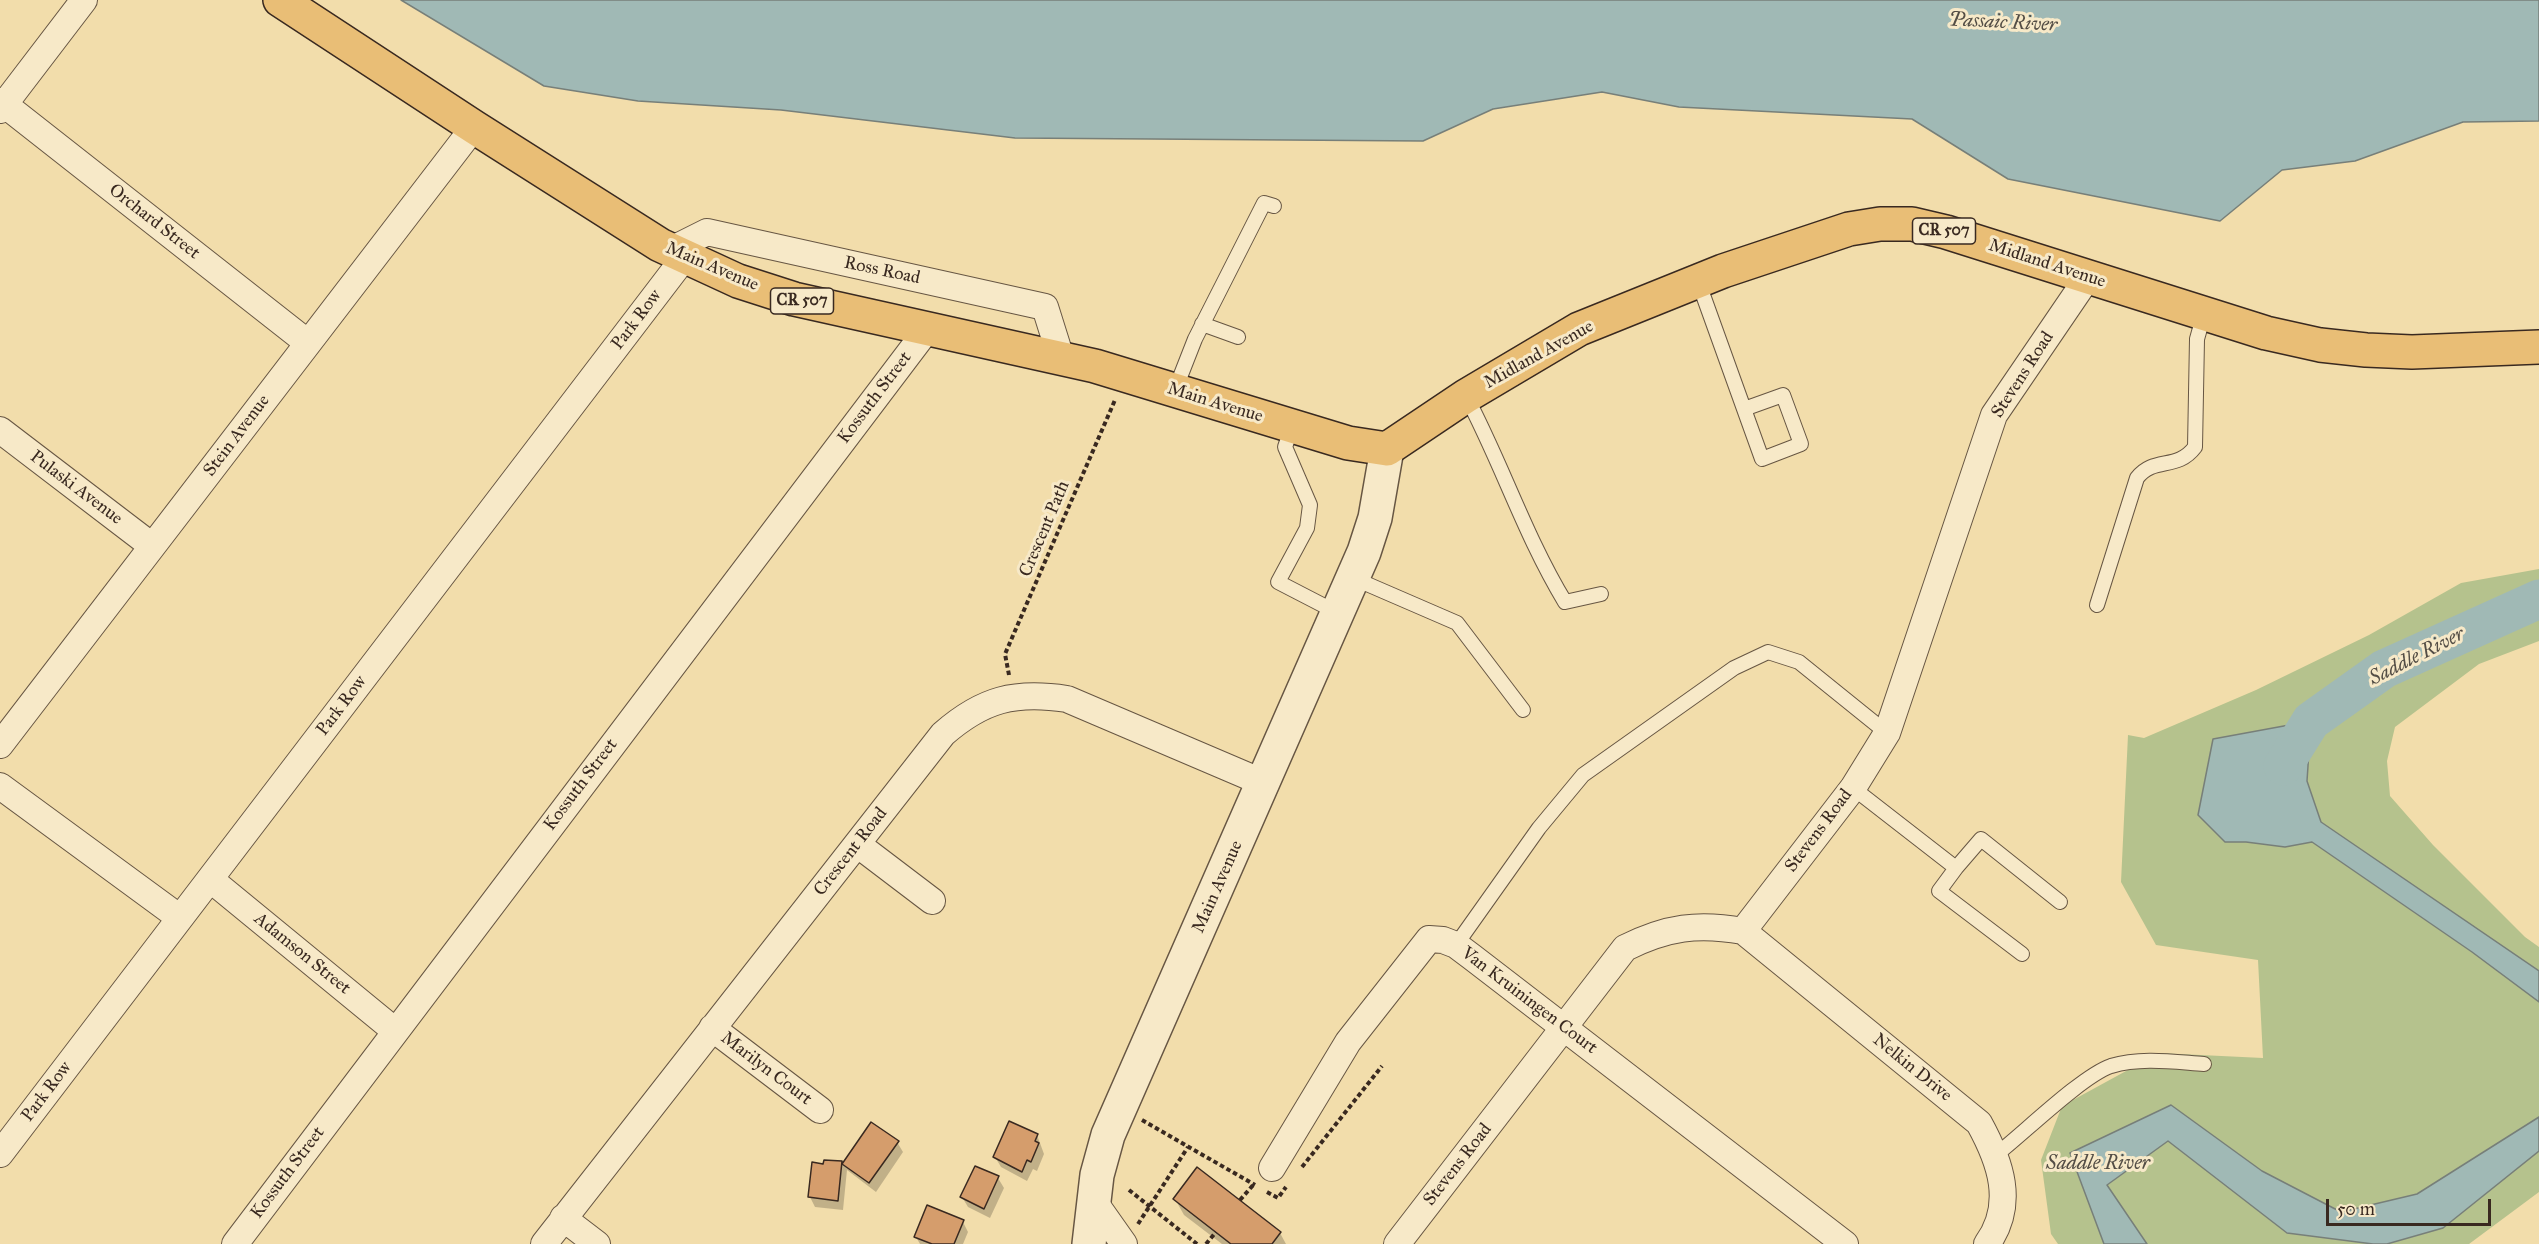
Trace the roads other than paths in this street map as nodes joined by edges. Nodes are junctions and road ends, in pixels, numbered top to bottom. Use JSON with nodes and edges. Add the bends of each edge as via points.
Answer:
{"nodes":[{"id":1,"x":84,"y":0,"type":"edge"},
{"id":2,"x":280,"y":0,"type":"edge"},
{"id":3,"x":2,"y":105,"type":"edge"},
{"id":4,"x":474,"y":127,"type":"junction"},
{"id":5,"x":1274,"y":206,"type":"dead end"},
{"id":6,"x":678,"y":254,"type":"junction"},
{"id":7,"x":2088,"y":277,"type":"junction"},
{"id":8,"x":1698,"y":281,"type":"junction"},
{"id":9,"x":2204,"y":314,"type":"junction"},
{"id":10,"x":1202,"y":324,"type":"junction"},
{"id":11,"x":929,"y":327,"type":"junction"},
{"id":12,"x":1238,"y":337,"type":"dead end"},
{"id":13,"x":308,"y":344,"type":"junction"},
{"id":14,"x":2539,"y":347,"type":"edge"},
{"id":15,"x":1061,"y":358,"type":"junction"},
{"id":16,"x":1175,"y":390,"type":"junction"},
{"id":17,"x":1466,"y":396,"type":"junction"},
{"id":18,"x":1744,"y":409,"type":"junction"},
{"id":19,"x":1292,"y":427,"type":"junction"},
{"id":20,"x":0,"y":430,"type":"edge"},
{"id":21,"x":1387,"y":450,"type":"junction"},
{"id":22,"x":152,"y":546,"type":"junction"},
{"id":23,"x":1353,"y":578,"type":"junction"},
{"id":24,"x":1601,"y":594,"type":"dead end"},
{"id":25,"x":2097,"y":606,"type":"dead end"},
{"id":26,"x":1338,"y":613,"type":"junction"},
{"id":27,"x":1523,"y":710,"type":"dead end"},
{"id":28,"x":1887,"y":733,"type":"junction"},
{"id":29,"x":0,"y":745,"type":"edge"},
{"id":30,"x":1264,"y":783,"type":"junction"},
{"id":31,"x":0,"y":786,"type":"edge"},
{"id":32,"x":1853,"y":788,"type":"junction"},
{"id":33,"x":857,"y":844,"type":"junction"},
{"id":34,"x":1956,"y":868,"type":"junction"},
{"id":35,"x":210,"y":879,"type":"junction"},
{"id":36,"x":932,"y":901,"type":"dead end"},
{"id":37,"x":2060,"y":902,"type":"dead end"},
{"id":38,"x":180,"y":918,"type":"junction"},
{"id":39,"x":1743,"y":931,"type":"junction"},
{"id":40,"x":1456,"y":945,"type":"junction"},
{"id":41,"x":2022,"y":954,"type":"dead end"},
{"id":42,"x":1564,"y":1026,"type":"junction"},
{"id":43,"x":712,"y":1028,"type":"junction"},
{"id":44,"x":394,"y":1030,"type":"junction"},
{"id":45,"x":2204,"y":1064,"type":"dead end"},
{"id":46,"x":820,"y":1110,"type":"dead end"},
{"id":47,"x":0,"y":1154,"type":"edge"},
{"id":48,"x":1997,"y":1154,"type":"junction"},
{"id":49,"x":1263,"y":1176,"type":"road end"},
{"id":50,"x":1093,"y":1200,"type":"junction"},
{"id":51,"x":563,"y":1218,"type":"junction"},
{"id":52,"x":1131,"y":1234,"type":"edge"},
{"id":53,"x":235,"y":1244,"type":"edge"},
{"id":54,"x":544,"y":1244,"type":"edge"},
{"id":55,"x":597,"y":1244,"type":"edge"},
{"id":56,"x":1089,"y":1244,"type":"edge"},
{"id":57,"x":1397,"y":1244,"type":"edge"},
{"id":58,"x":1845,"y":1244,"type":"edge"},
{"id":59,"x":1987,"y":1244,"type":"edge"}],
"edges":[{"from":1,"to":3,"type":"street"},
{"from":2,"to":4,"type":"main road","name":"Main Avenue","number":"CR 507"},
{"from":3,"to":13,"type":"street","name":"Orchard Street"},
{"from":4,"to":6,"type":"main road","name":"Main Avenue","number":"CR 507"},
{"from":4,"to":13,"type":"street","name":"Stein Avenue"},
{"from":5,"to":10,"type":"lane","via":[[1264,203]]},
{"from":6,"to":11,"type":"main road","name":"Main Avenue","number":"CR 507","via":[[738,281],[794,299]]},
{"from":6,"to":15,"type":"street","name":"Ross Road","via":[[707,232],[1045,307]]},
{"from":6,"to":35,"type":"street","name":"Park Row"},
{"from":7,"to":8,"type":"main road","name":"Midland Avenue","number":"CR 507","via":[[1946,231],[1912,224],[1880,224],[1849,229]]},
{"from":7,"to":9,"type":"main road","name":"Midland Avenue","number":"CR 507"},
{"from":7,"to":28,"type":"street","name":"Stevens Road","via":[[1994,415]]},
{"from":8,"to":17,"type":"main road","name":"Midland Avenue","number":"CR 507","via":[[1579,329]]},
{"from":8,"to":18,"type":"lane"},
{"from":9,"to":14,"type":"main road","name":"Midland Avenue","number":"CR 507","via":[[2266,333],[2366,350]]},
{"from":9,"to":25,"type":"lane","via":[[2197,339],[2195,447],[2178,462],[2155,464],[2137,478]]},
{"from":10,"to":12,"type":"lane"},
{"from":10,"to":16,"type":"lane"},
{"from":11,"to":15,"type":"main road","name":"Main Avenue","number":"CR 507"},
{"from":11,"to":44,"type":"street","name":"Kossuth Street"},
{"from":13,"to":22,"type":"street","name":"Stein Avenue"},
{"from":15,"to":16,"type":"main road","name":"Main Avenue","number":"CR 507"},
{"from":16,"to":19,"type":"main road","name":"Main Avenue","number":"CR 507"},
{"from":17,"to":21,"type":"main road","name":"Midland Avenue","number":"CR 507"},
{"from":17,"to":24,"type":"lane","via":[[1493,447],[1518,512],[1565,602]]},
{"from":18,"to":18,"type":"lane","via":[[1762,459],[1801,444],[1783,395]]},
{"from":19,"to":21,"type":"main road","name":"Main Avenue","number":"CR 507"},
{"from":19,"to":26,"type":"lane","via":[[1285,447],[1310,505],[1307,528],[1278,582]]},
{"from":20,"to":22,"type":"street","name":"Pulaski Avenue"},
{"from":21,"to":23,"type":"street","name":"Main Avenue","via":[[1375,518]]},
{"from":22,"to":29,"type":"street","name":"Stein Avenue"},
{"from":23,"to":26,"type":"street","name":"Main Avenue"},
{"from":23,"to":27,"type":"lane","via":[[1456,623]]},
{"from":26,"to":30,"type":"street","name":"Main Avenue"},
{"from":28,"to":32,"type":"street","name":"Stevens Road"},
{"from":28,"to":40,"type":"lane","via":[[1799,662],[1768,652],[1734,668],[1583,775],[1539,828]]},
{"from":30,"to":33,"type":"street","name":"Crescent Road","via":[[1067,699],[1013,697],[985,704],[943,734]]},
{"from":30,"to":50,"type":"street","name":"Main Avenue","via":[[1108,1135]]},
{"from":31,"to":38,"type":"street"},
{"from":32,"to":34,"type":"lane"},
{"from":32,"to":39,"type":"street","name":"Stevens Road"},
{"from":33,"to":36,"type":"street"},
{"from":33,"to":43,"type":"street","name":"Crescent Road"},
{"from":34,"to":37,"type":"lane","via":[[1980,839]]},
{"from":34,"to":41,"type":"lane","via":[[1939,891]]},
{"from":35,"to":38,"type":"street","name":"Park Row"},
{"from":35,"to":44,"type":"street","name":"Adamson Street"},
{"from":38,"to":47,"type":"street","name":"Park Row"},
{"from":39,"to":42,"type":"street","name":"Stevens Road","via":[[1717,926],[1688,927],[1653,934],[1625,948]]},
{"from":39,"to":48,"type":"street","name":"Nelkin Drive","via":[[1979,1123]]},
{"from":40,"to":42,"type":"street","name":"Van Kruiningen Court"},
{"from":40,"to":49,"type":"street","name":"Van Kruiningen Court","via":[[1429,939],[1348,1042]]},
{"from":42,"to":57,"type":"street","name":"Stevens Road"},
{"from":42,"to":58,"type":"street","name":"Van Kruiningen Court"},
{"from":43,"to":46,"type":"street","name":"Marilyn Court"},
{"from":43,"to":51,"type":"street","name":"Crescent Road"},
{"from":44,"to":53,"type":"street","name":"Kossuth Street"},
{"from":45,"to":48,"type":"lane","via":[[2137,1061],[2110,1067],[2086,1081]]},
{"from":48,"to":59,"type":"street","name":"Nelkin Drive","via":[[2004,1182],[2002,1202]]},
{"from":50,"to":52,"type":"street"},
{"from":50,"to":56,"type":"street","name":"Main Avenue"},
{"from":51,"to":54,"type":"street","name":"Crescent Road"},
{"from":51,"to":55,"type":"street"}]}
